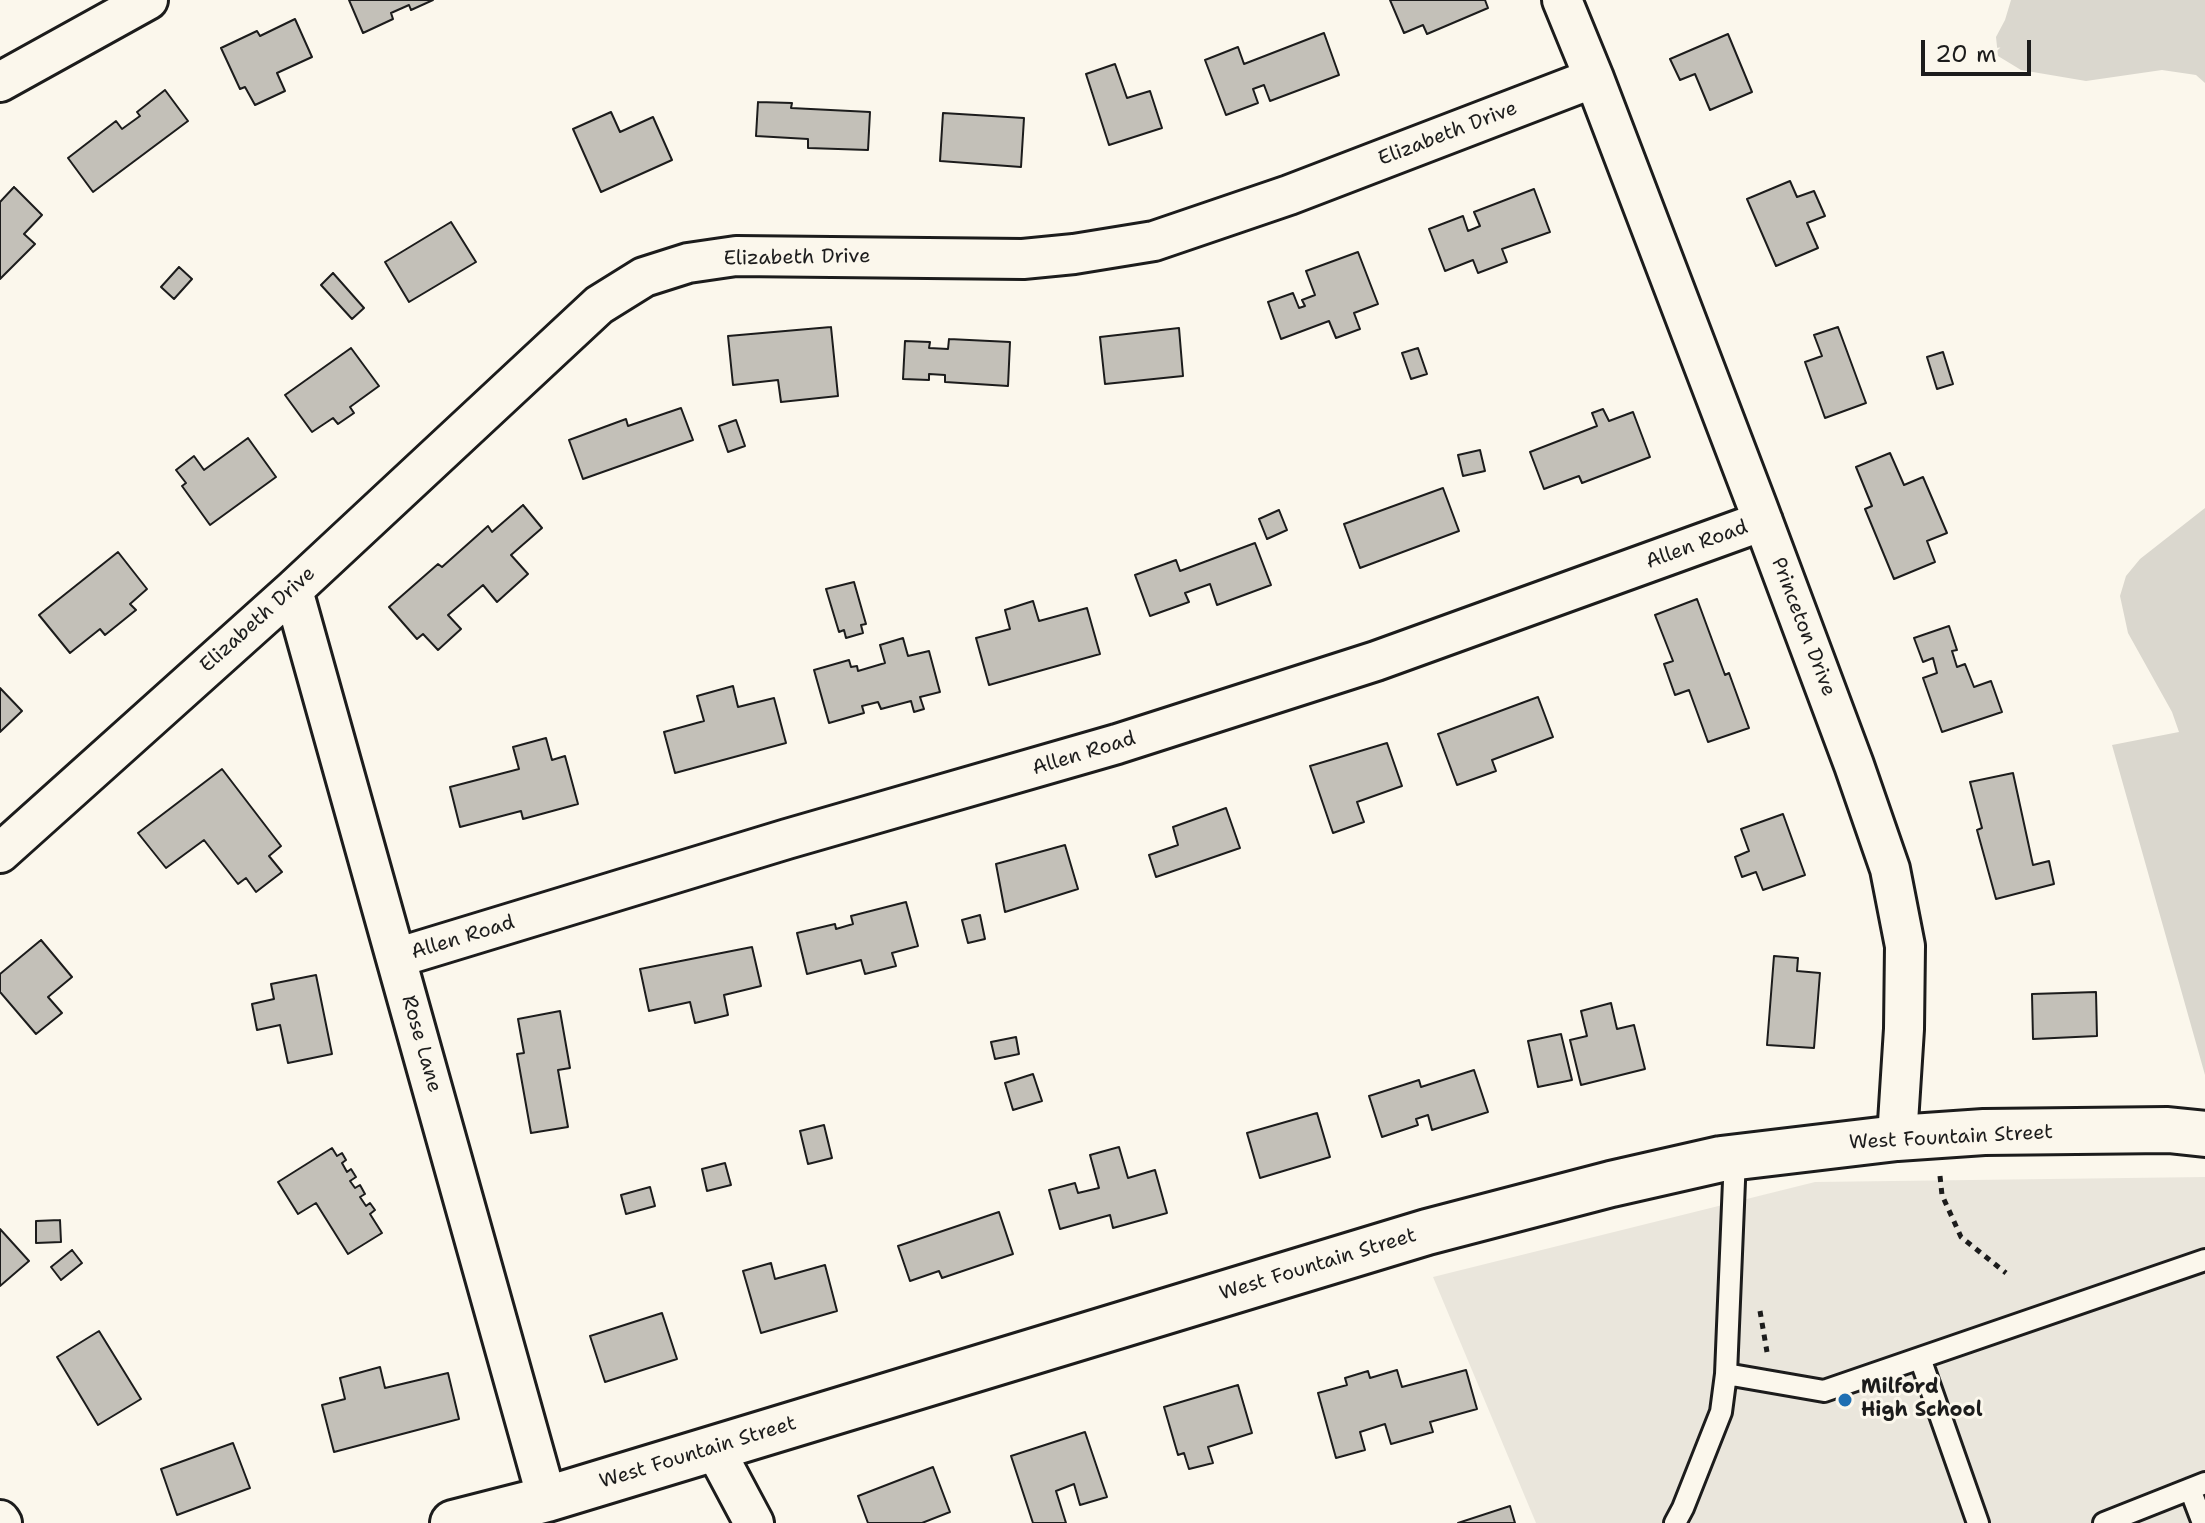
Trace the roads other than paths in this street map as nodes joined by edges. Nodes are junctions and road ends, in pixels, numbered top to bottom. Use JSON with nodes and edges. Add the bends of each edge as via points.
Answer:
{"nodes":[{"id":1,"x":148,"y":0,"type":"edge"},
{"id":2,"x":1562,"y":0,"type":"edge"},
{"id":3,"x":1594,"y":78,"type":"junction"},
{"id":4,"x":1,"y":79,"type":"edge"},
{"id":5,"x":1763,"y":521,"type":"junction"},
{"id":6,"x":293,"y":590,"type":"junction"},
{"id":7,"x":0,"y":853,"type":"edge"},
{"id":8,"x":396,"y":958,"type":"junction"},
{"id":9,"x":2205,"y":1134,"type":"edge"},
{"id":10,"x":1897,"y":1138,"type":"junction"},
{"id":11,"x":1735,"y":1157,"type":"junction"},
{"id":12,"x":2205,"y":1260,"type":"edge"},
{"id":13,"x":1920,"y":1358,"type":"junction"},
{"id":14,"x":1726,"y":1374,"type":"junction"},
{"id":15,"x":714,"y":1448,"type":"junction"},
{"id":16,"x":2198,"y":1486,"type":"edge"},
{"id":17,"x":547,"y":1499,"type":"junction"},
{"id":18,"x":453,"y":1523,"type":"edge"},
{"id":19,"x":754,"y":1523,"type":"edge"},
{"id":20,"x":1675,"y":1523,"type":"edge"},
{"id":21,"x":1978,"y":1523,"type":"edge"},
{"id":22,"x":2104,"y":1523,"type":"edge"},
{"id":23,"x":2203,"y":1523,"type":"edge"}],
"edges":[{"from":1,"to":4,"type":"street"},
{"from":2,"to":3,"type":"street","name":"Princeton Drive"},
{"from":3,"to":5,"type":"street","name":"Princeton Drive"},
{"from":3,"to":6,"type":"street","name":"Elizabeth Drive","via":[[1154,241],[1023,259],[736,256],[644,277],[599,305]]},
{"from":5,"to":8,"type":"street","name":"Allen Road","via":[[1376,661],[1117,744]]},
{"from":5,"to":10,"type":"street","name":"Princeton Drive","via":[[1890,869],[1905,946]]},
{"from":6,"to":7,"type":"street","name":"Elizabeth Drive"},
{"from":6,"to":8,"type":"street","name":"Rose Lane"},
{"from":8,"to":17,"type":"street","name":"Rose Lane"},
{"from":9,"to":10,"type":"street","name":"West Fountain Street","via":[[1984,1132]]},
{"from":10,"to":11,"type":"street","name":"West Fountain Street"},
{"from":11,"to":14,"type":"lane"},
{"from":11,"to":15,"type":"street","name":"West Fountain Street","via":[[1447,1227]]},
{"from":12,"to":13,"type":"lane"},
{"from":13,"to":14,"type":"lane","via":[[1824,1391]]},
{"from":13,"to":21,"type":"lane"},
{"from":14,"to":20,"type":"lane","via":[[1721,1412]]},
{"from":15,"to":17,"type":"street","name":"West Fountain Street"},
{"from":15,"to":19,"type":"street"},
{"from":16,"to":22,"type":"lane"},
{"from":16,"to":23,"type":"lane"},
{"from":17,"to":18,"type":"street","name":"West Fountain Street"}]}
